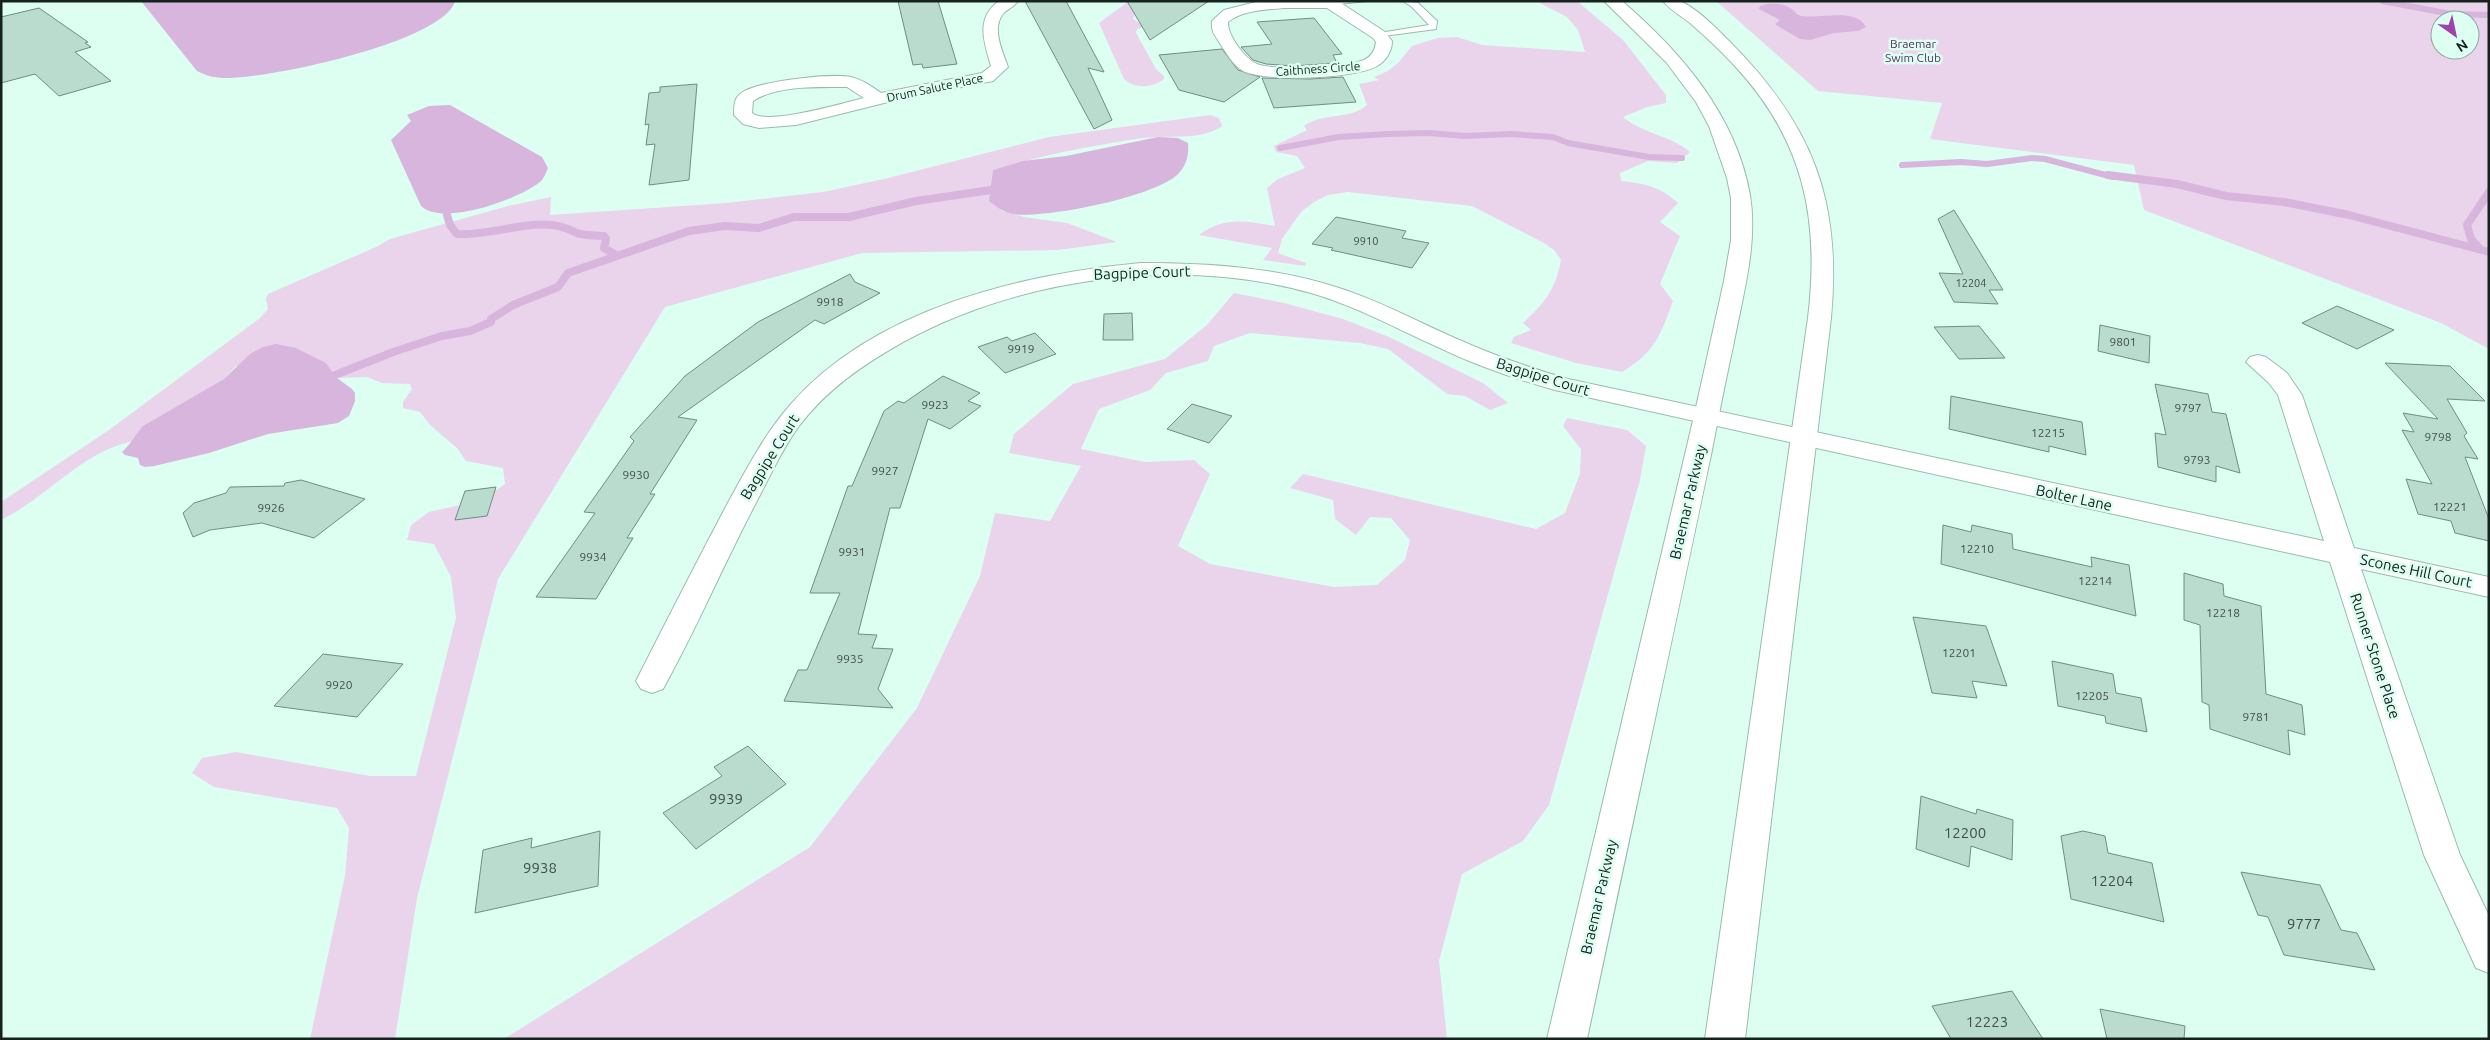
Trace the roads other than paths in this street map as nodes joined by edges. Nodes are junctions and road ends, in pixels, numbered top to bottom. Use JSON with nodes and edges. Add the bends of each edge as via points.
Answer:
{"nodes":[{"id":1,"x":1010,"y":1,"type":"edge"},
{"id":2,"x":1363,"y":1,"type":"edge"},
{"id":3,"x":1407,"y":1,"type":"edge"},
{"id":4,"x":1612,"y":1,"type":"edge"},
{"id":5,"x":1672,"y":1,"type":"edge"},
{"id":6,"x":1327,"y":2,"type":"edge"},
{"id":7,"x":1379,"y":35,"type":"junction"},
{"id":8,"x":879,"y":100,"type":"junction"},
{"id":9,"x":2258,"y":362,"type":"dead end"},
{"id":10,"x":1706,"y":418,"type":"junction"},
{"id":11,"x":1805,"y":439,"type":"junction"},
{"id":12,"x":2343,"y":556,"type":"junction"},
{"id":13,"x":2489,"y":586,"type":"edge"},
{"id":14,"x":652,"y":681,"type":"dead end"},
{"id":15,"x":2489,"y":956,"type":"edge"},
{"id":16,"x":1567,"y":1039,"type":"edge"},
{"id":17,"x":1725,"y":1039,"type":"edge"}],
"edges":[{"from":1,"to":8,"type":"street","name":"Drum Salute Place","via":[[995,12],[988,28],[1000,67],[995,73]]},
{"from":2,"to":6,"type":"lane"},
{"from":3,"to":7,"type":"lane","via":[[1434,23],[1433,27]]},
{"from":4,"to":10,"type":"street","name":"Braemar Parkway","via":[[1645,28],[1696,87],[1729,153],[1738,180],[1742,220],[1739,264]]},
{"from":5,"to":11,"type":"street","via":[[1715,35],[1766,92],[1799,148],[1815,194],[1823,234],[1825,269]]},
{"from":6,"to":7,"type":"street"},
{"from":6,"to":7,"type":"street","name":"Caithness Circle","via":[[1241,8],[1224,16],[1219,30],[1240,62],[1281,73],[1369,64],[1384,48],[1384,41]]},
{"from":8,"to":8,"type":"street","name":"Drum Salute Place","via":[[848,82],[768,88],[746,98],[743,115],[759,123],[780,122]]},
{"from":9,"to":12,"type":"street","name":"Runner Stone Place","via":[[2278,378],[2290,395]]},
{"from":10,"to":11,"type":"street","name":"Bagpipe Court"},
{"from":10,"to":14,"type":"street","name":"Bagpipe Court","via":[[1564,386],[1518,372],[1466,352],[1395,317],[1311,286],[1214,272],[1126,271],[1012,290],[930,319],[891,338],[856,360],[804,405],[765,461],[723,537]]},
{"from":10,"to":16,"type":"street","name":"Braemar Parkway"},
{"from":11,"to":12,"type":"street","name":"Bolter Lane"},
{"from":11,"to":17,"type":"street"},
{"from":12,"to":13,"type":"street","name":"Scones Hill Court"},
{"from":12,"to":15,"type":"street","name":"Runner Stone Place","via":[[2442,855]]}]}
